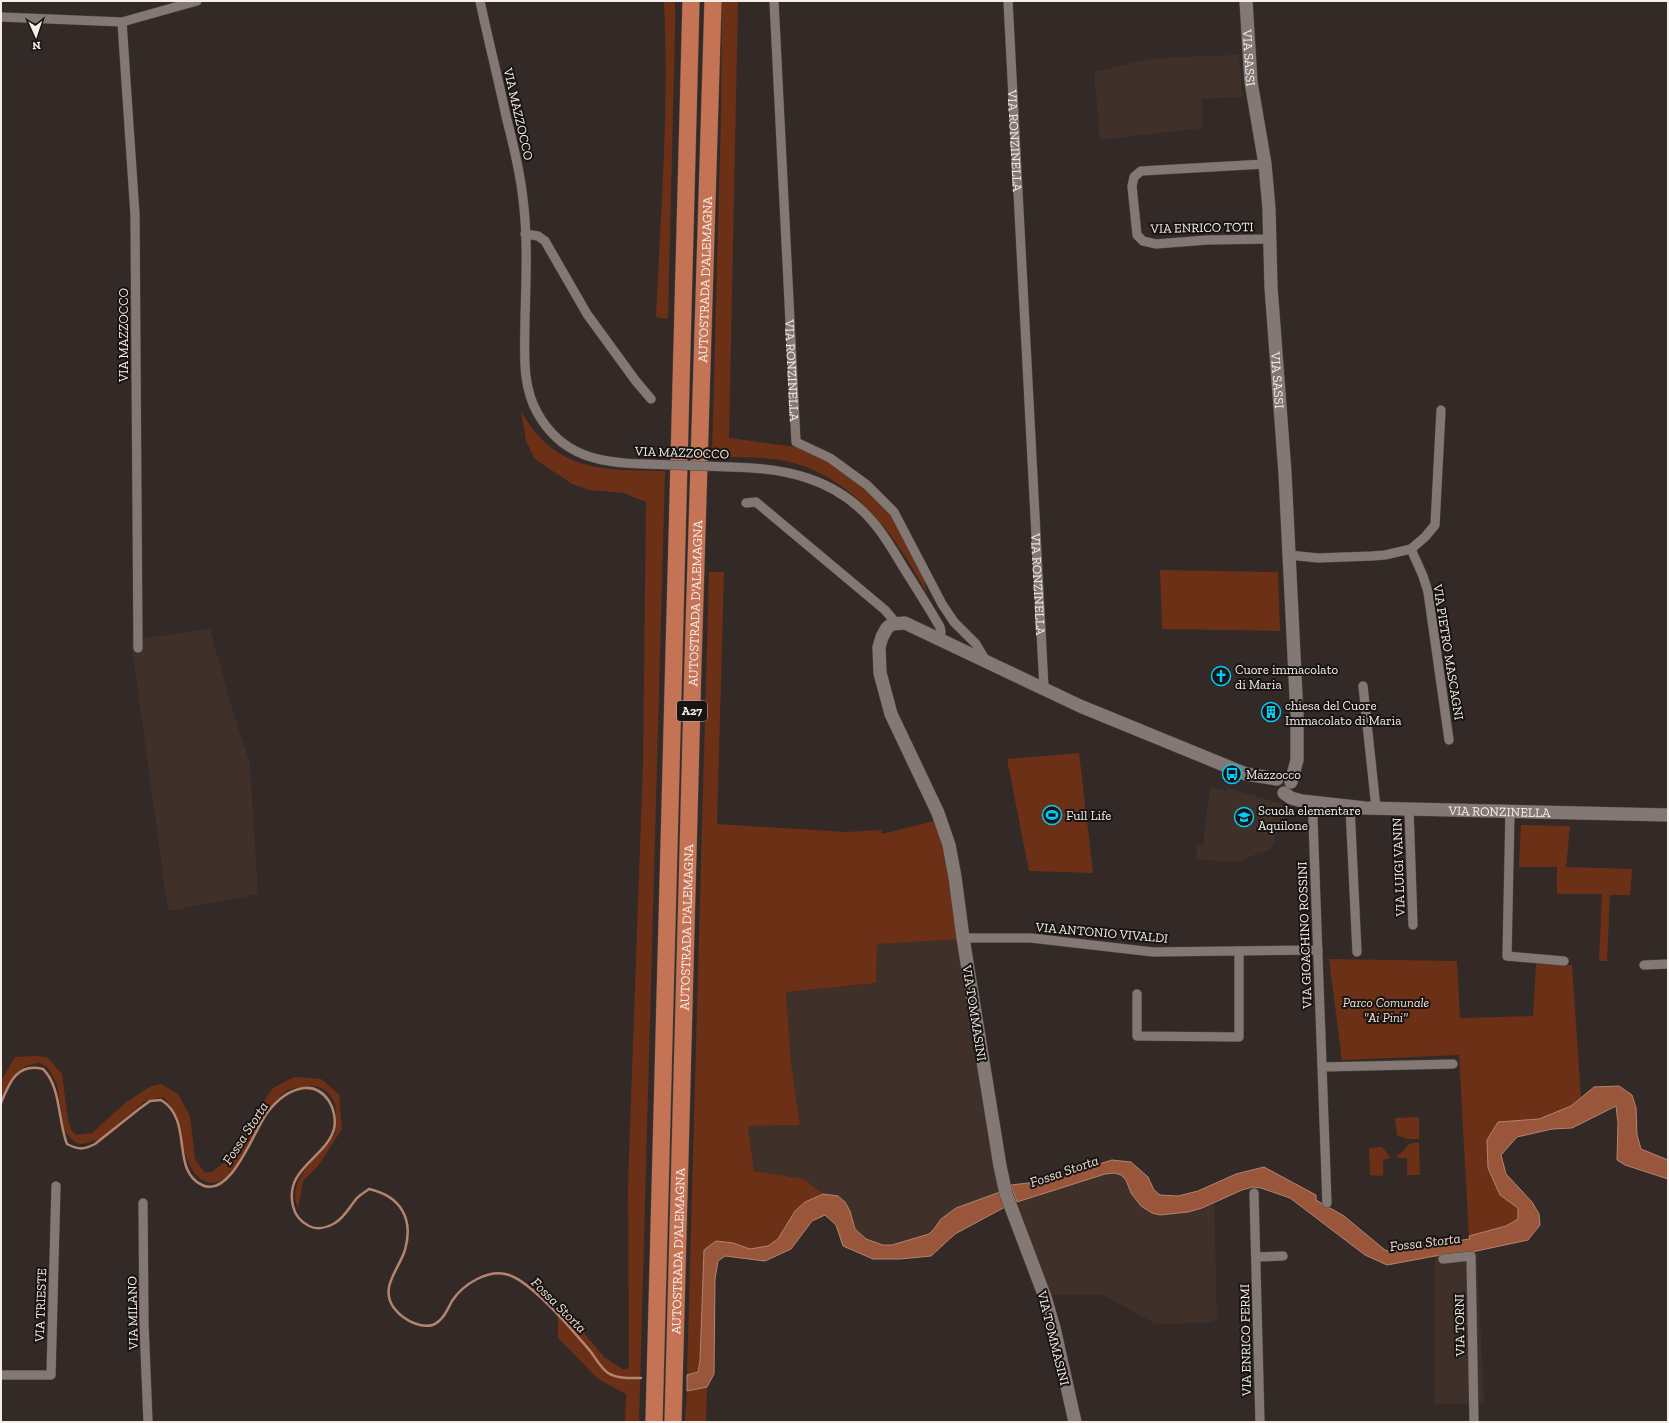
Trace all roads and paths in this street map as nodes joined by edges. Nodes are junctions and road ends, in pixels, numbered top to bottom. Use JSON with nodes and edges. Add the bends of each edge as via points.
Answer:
{"nodes":[{"id":1,"x":197,"y":1,"type":"edge"},
{"id":2,"x":480,"y":1,"type":"edge"},
{"id":3,"x":691,"y":1,"type":"edge"},
{"id":4,"x":713,"y":1,"type":"edge"},
{"id":5,"x":774,"y":1,"type":"edge"},
{"id":6,"x":1008,"y":1,"type":"edge"},
{"id":7,"x":1246,"y":1,"type":"edge"},
{"id":8,"x":1,"y":17,"type":"edge"},
{"id":9,"x":122,"y":22,"type":"junction"},
{"id":10,"x":1265,"y":164,"type":"junction"},
{"id":11,"x":525,"y":234,"type":"junction"},
{"id":12,"x":1270,"y":239,"type":"junction"},
{"id":13,"x":651,"y":399,"type":"dead end"},
{"id":14,"x":1441,"y":410,"type":"dead end"},
{"id":15,"x":746,"y":503,"type":"dead end"},
{"id":16,"x":1411,"y":549,"type":"junction"},
{"id":17,"x":1289,"y":555,"type":"junction"},
{"id":18,"x":900,"y":623,"type":"junction"},
{"id":19,"x":940,"y":638,"type":"junction"},
{"id":20,"x":138,"y":648,"type":"dead end"},
{"id":21,"x":986,"y":662,"type":"junction"},
{"id":22,"x":1363,"y":686,"type":"dead end"},
{"id":23,"x":1044,"y":688,"type":"junction"},
{"id":24,"x":1449,"y":740,"type":"dead end"},
{"id":25,"x":1284,"y":784,"type":"junction"},
{"id":26,"x":1314,"y":802,"type":"junction"},
{"id":27,"x":1331,"y":804,"type":"junction"},
{"id":28,"x":1350,"y":807,"type":"junction"},
{"id":29,"x":1376,"y":808,"type":"junction"},
{"id":30,"x":1410,"y":809,"type":"junction"},
{"id":31,"x":1510,"y":811,"type":"junction"},
{"id":32,"x":1668,"y":816,"type":"edge"},
{"id":33,"x":1413,"y":925,"type":"dead end"},
{"id":34,"x":963,"y":938,"type":"junction"},
{"id":35,"x":1318,"y":950,"type":"junction"},
{"id":36,"x":1239,"y":951,"type":"junction"},
{"id":37,"x":1357,"y":952,"type":"dead end"},
{"id":38,"x":1564,"y":961,"type":"dead end"},
{"id":39,"x":1644,"y":964,"type":"dead end"},
{"id":40,"x":1668,"y":964,"type":"edge"},
{"id":41,"x":1137,"y":994,"type":"dead end"},
{"id":42,"x":1453,"y":1064,"type":"dead end"},
{"id":43,"x":1322,"y":1067,"type":"junction"},
{"id":44,"x":56,"y":1186,"type":"dead end"},
{"id":45,"x":1254,"y":1193,"type":"dead end"},
{"id":46,"x":143,"y":1203,"type":"dead end"},
{"id":47,"x":1327,"y":1203,"type":"dead end"},
{"id":48,"x":1283,"y":1256,"type":"dead end"},
{"id":49,"x":1256,"y":1257,"type":"junction"},
{"id":50,"x":1443,"y":1259,"type":"dead end"},
{"id":51,"x":1,"y":1375,"type":"edge"},
{"id":52,"x":148,"y":1422,"type":"edge"},
{"id":53,"x":654,"y":1422,"type":"edge"},
{"id":54,"x":673,"y":1422,"type":"edge"},
{"id":55,"x":1075,"y":1422,"type":"edge"},
{"id":56,"x":1260,"y":1422,"type":"edge"},
{"id":57,"x":1474,"y":1422,"type":"edge"}],
"edges":[{"from":1,"to":9,"type":"street"},
{"from":2,"to":11,"type":"street","name":"VIA MAZZOCCO","via":[[518,166]]},
{"from":3,"to":53,"type":"highway","name":"AUTOSTRADA D'ALEMAGNA","number":"A27"},
{"from":4,"to":54,"type":"highway","name":"AUTOSTRADA D'ALEMAGNA","number":"A27"},
{"from":5,"to":21,"type":"street","name":"VIA RONZINELLA","via":[[796,442],[830,458],[867,485],[894,512],[942,604],[954,622],[976,644]]},
{"from":6,"to":23,"type":"street","name":"VIA RONZINELLA"},
{"from":7,"to":10,"type":"street","name":"VIA SASSI","via":[[1251,82]]},
{"from":8,"to":9,"type":"street"},
{"from":9,"to":20,"type":"street","name":"VIA MAZZOCCO","via":[[135,215]]},
{"from":10,"to":12,"type":"street","name":"VIA SASSI"},
{"from":10,"to":12,"type":"street","name":"VIA ENRICO TOTI","via":[[1141,171],[1134,177],[1132,186],[1137,235],[1143,241],[1156,244]]},
{"from":11,"to":13,"type":"street","via":[[538,236],[545,241],[587,314]]},
{"from":11,"to":19,"type":"street","name":"VIA MAZZOCCO","bridge":true,"via":[[525,368],[528,391],[536,410],[556,437],[583,454],[603,461],[772,469],[802,476],[830,488],[858,506],[874,522],[940,627]]},
{"from":12,"to":17,"type":"street","name":"VIA SASSI"},
{"from":14,"to":16,"type":"street","via":[[1435,526]]},
{"from":15,"to":18,"type":"street","name":"VIA RONZINELLA","via":[[756,502]]},
{"from":16,"to":17,"type":"street","via":[[1372,556],[1318,558]]},
{"from":16,"to":24,"type":"street","name":"VIA PIETRO MASCAGNI","via":[[1429,597]]},
{"from":17,"to":25,"type":"street","name":"VIA SASSI","via":[[1297,760]]},
{"from":18,"to":19,"type":"street","name":"VIA RONZINELLA"},
{"from":18,"to":34,"type":"street","name":"VIA TOMMASINI","via":[[887,628],[879,647],[882,685],[891,714],[938,813],[949,845]]},
{"from":19,"to":21,"type":"street","name":"VIA RONZINELLA"},
{"from":21,"to":23,"type":"street","name":"VIA RONZINELLA"},
{"from":22,"to":29,"type":"street"},
{"from":23,"to":25,"type":"street","name":"VIA RONZINELLA","via":[[1080,706],[1252,776]]},
{"from":25,"to":26,"type":"street","name":"VIA RONZINELLA","via":[[1296,800]]},
{"from":25,"to":27,"type":"street","name":"VIA RONZINELLA","via":[[1299,796],[1304,793]]},
{"from":26,"to":27,"type":"street","name":"VIA RONZINELLA"},
{"from":26,"to":35,"type":"street","name":"VIA GIOACHINO ROSSINI"},
{"from":27,"to":28,"type":"street","name":"VIA RONZINELLA"},
{"from":28,"to":29,"type":"street","name":"VIA RONZINELLA"},
{"from":28,"to":37,"type":"street"},
{"from":29,"to":30,"type":"street","name":"VIA RONZINELLA"},
{"from":30,"to":31,"type":"street","name":"VIA RONZINELLA"},
{"from":30,"to":33,"type":"street","name":"VIA LUIGI VANIN"},
{"from":31,"to":32,"type":"street","name":"VIA RONZINELLA"},
{"from":31,"to":38,"type":"street","via":[[1508,956]]},
{"from":34,"to":36,"type":"street","name":"VIA ANTONIO VIVALDI","via":[[1031,938],[1153,952]]},
{"from":34,"to":55,"type":"street","name":"VIA TOMMASINI","via":[[1006,1194],[1045,1297]]},
{"from":35,"to":36,"type":"street","name":"VIA ANTONIO VIVALDI"},
{"from":35,"to":43,"type":"street","name":"VIA GIOACHINO ROSSINI"},
{"from":36,"to":41,"type":"street","via":[[1239,1037],[1137,1036]]},
{"from":39,"to":40,"type":"street"},
{"from":42,"to":43,"type":"street"},
{"from":43,"to":47,"type":"street","name":"VIA GIOACHINO ROSSINI"},
{"from":44,"to":51,"type":"street","name":"VIA TRIESTE","via":[[51,1375]]},
{"from":45,"to":49,"type":"street","name":"VIA ENRICO FERMI"},
{"from":46,"to":52,"type":"street","name":"VIA MILANO"},
{"from":48,"to":49,"type":"street"},
{"from":49,"to":56,"type":"street","name":"VIA ENRICO FERMI"},
{"from":50,"to":57,"type":"street","name":"VIA TORNI","via":[[1471,1256]]}]}
